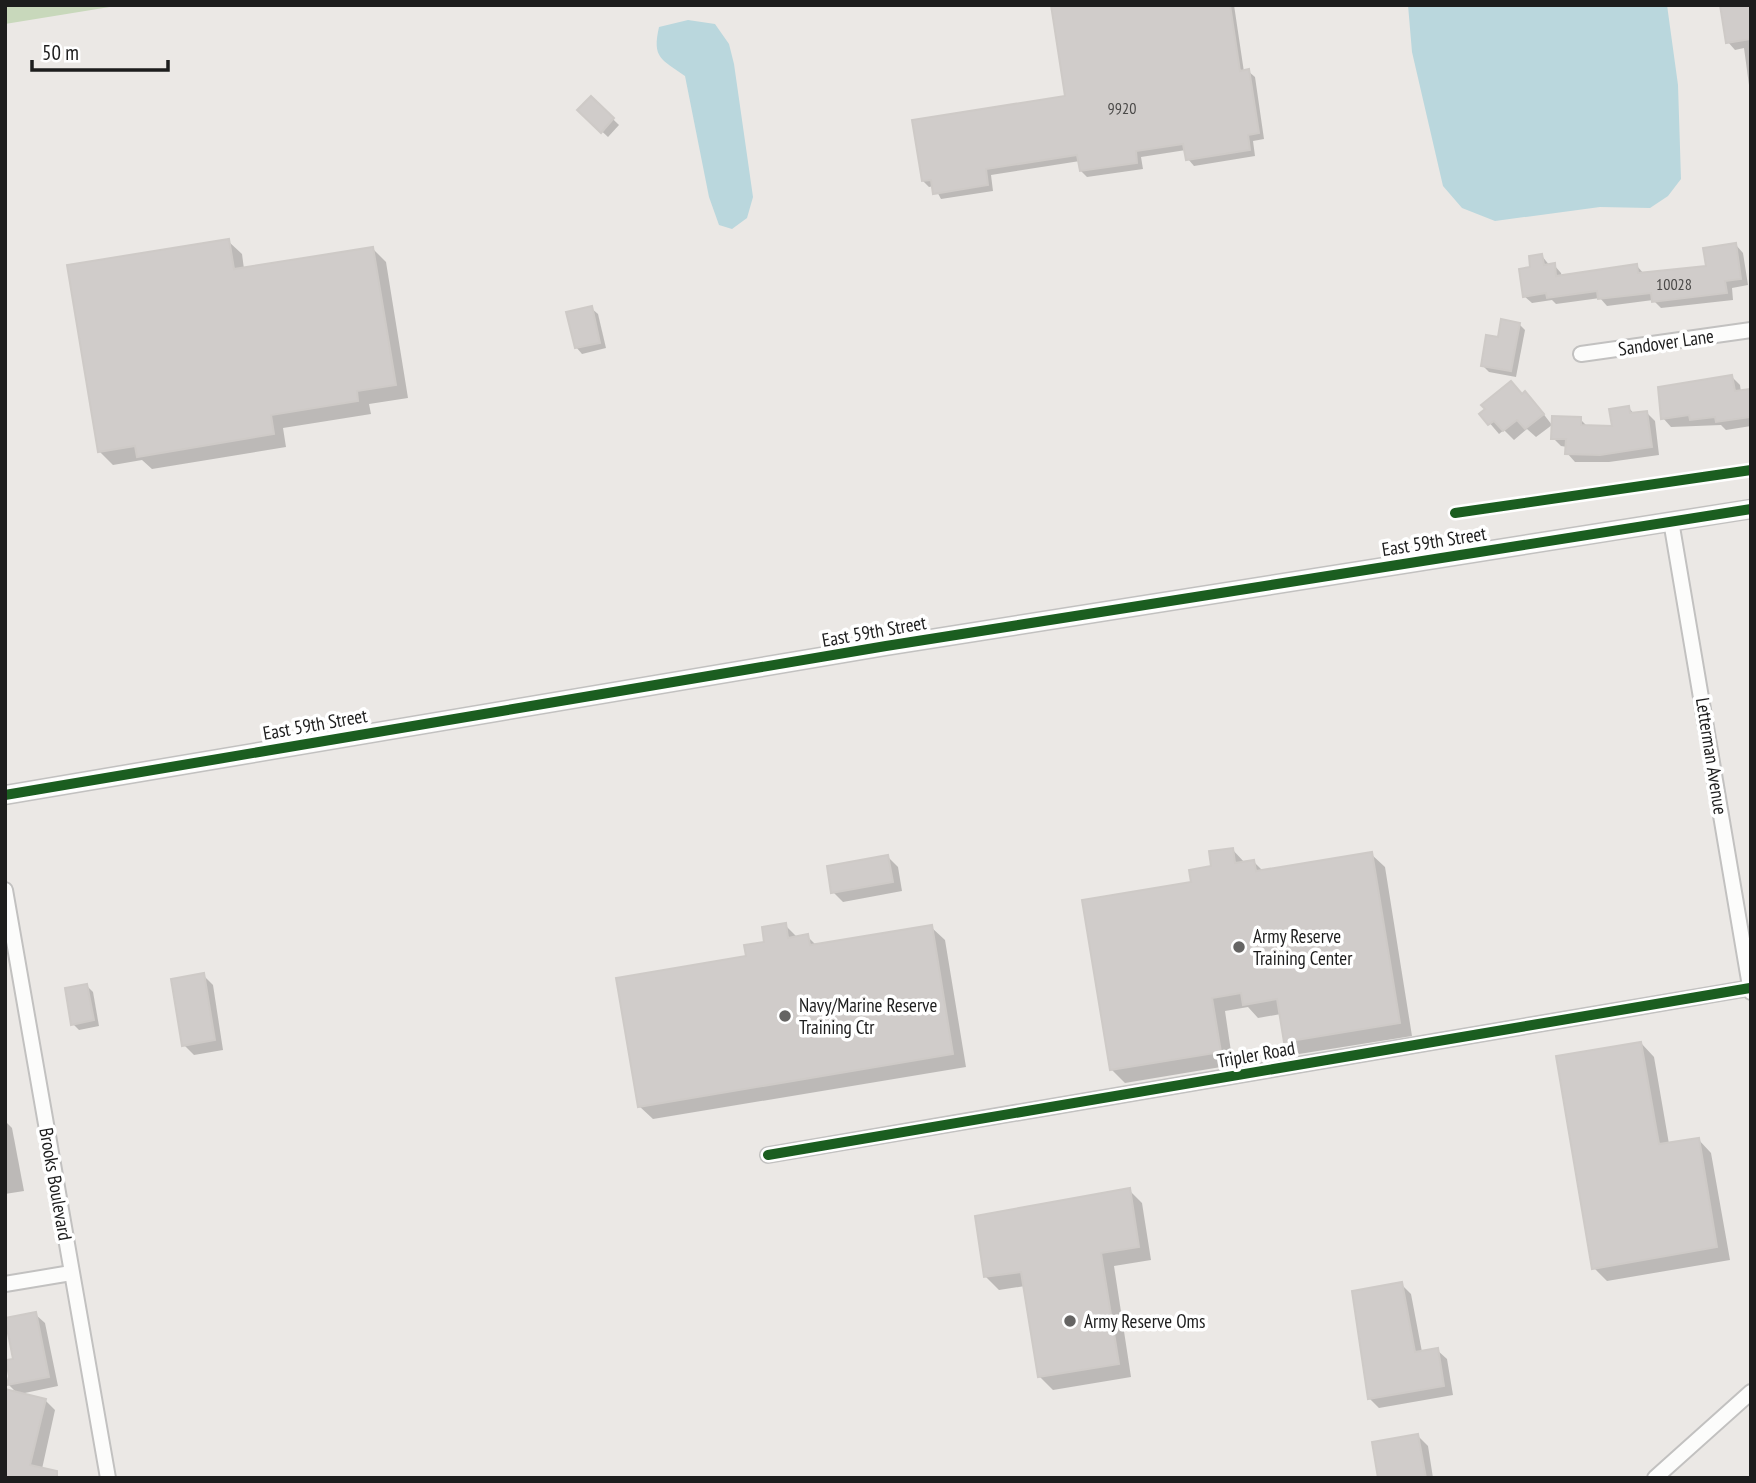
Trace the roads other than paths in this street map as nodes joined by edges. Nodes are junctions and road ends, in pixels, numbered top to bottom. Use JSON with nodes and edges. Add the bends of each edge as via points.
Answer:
{"nodes":[{"id":1,"x":1751,"y":330,"type":"edge"},
{"id":2,"x":1581,"y":354,"type":"dead end"},
{"id":3,"x":1751,"y":509,"type":"edge"},
{"id":4,"x":1671,"y":521,"type":"junction"},
{"id":5,"x":5,"y":795,"type":"edge"},
{"id":6,"x":5,"y":890,"type":"edge"},
{"id":7,"x":1750,"y":990,"type":"edge"},
{"id":8,"x":768,"y":1155,"type":"dead end"},
{"id":9,"x":71,"y":1273,"type":"junction"},
{"id":10,"x":5,"y":1284,"type":"edge"},
{"id":11,"x":1751,"y":1392,"type":"edge"},
{"id":12,"x":108,"y":1478,"type":"edge"},
{"id":13,"x":1655,"y":1478,"type":"edge"}],
"edges":[{"from":1,"to":2,"type":"street","name":"Sandover Lane"},
{"from":3,"to":4,"type":"street","name":"East 59th Street"},
{"from":4,"to":5,"type":"street","name":"East 59th Street","via":[[886,646]]},
{"from":4,"to":7,"type":"street","name":"Letterman Avenue"},
{"from":6,"to":9,"type":"street","name":"Brooks Boulevard"},
{"from":7,"to":8,"type":"street","name":"Tripler Road"},
{"from":9,"to":10,"type":"street"},
{"from":9,"to":12,"type":"street","name":"Brooks Boulevard"},
{"from":11,"to":13,"type":"street"}]}
